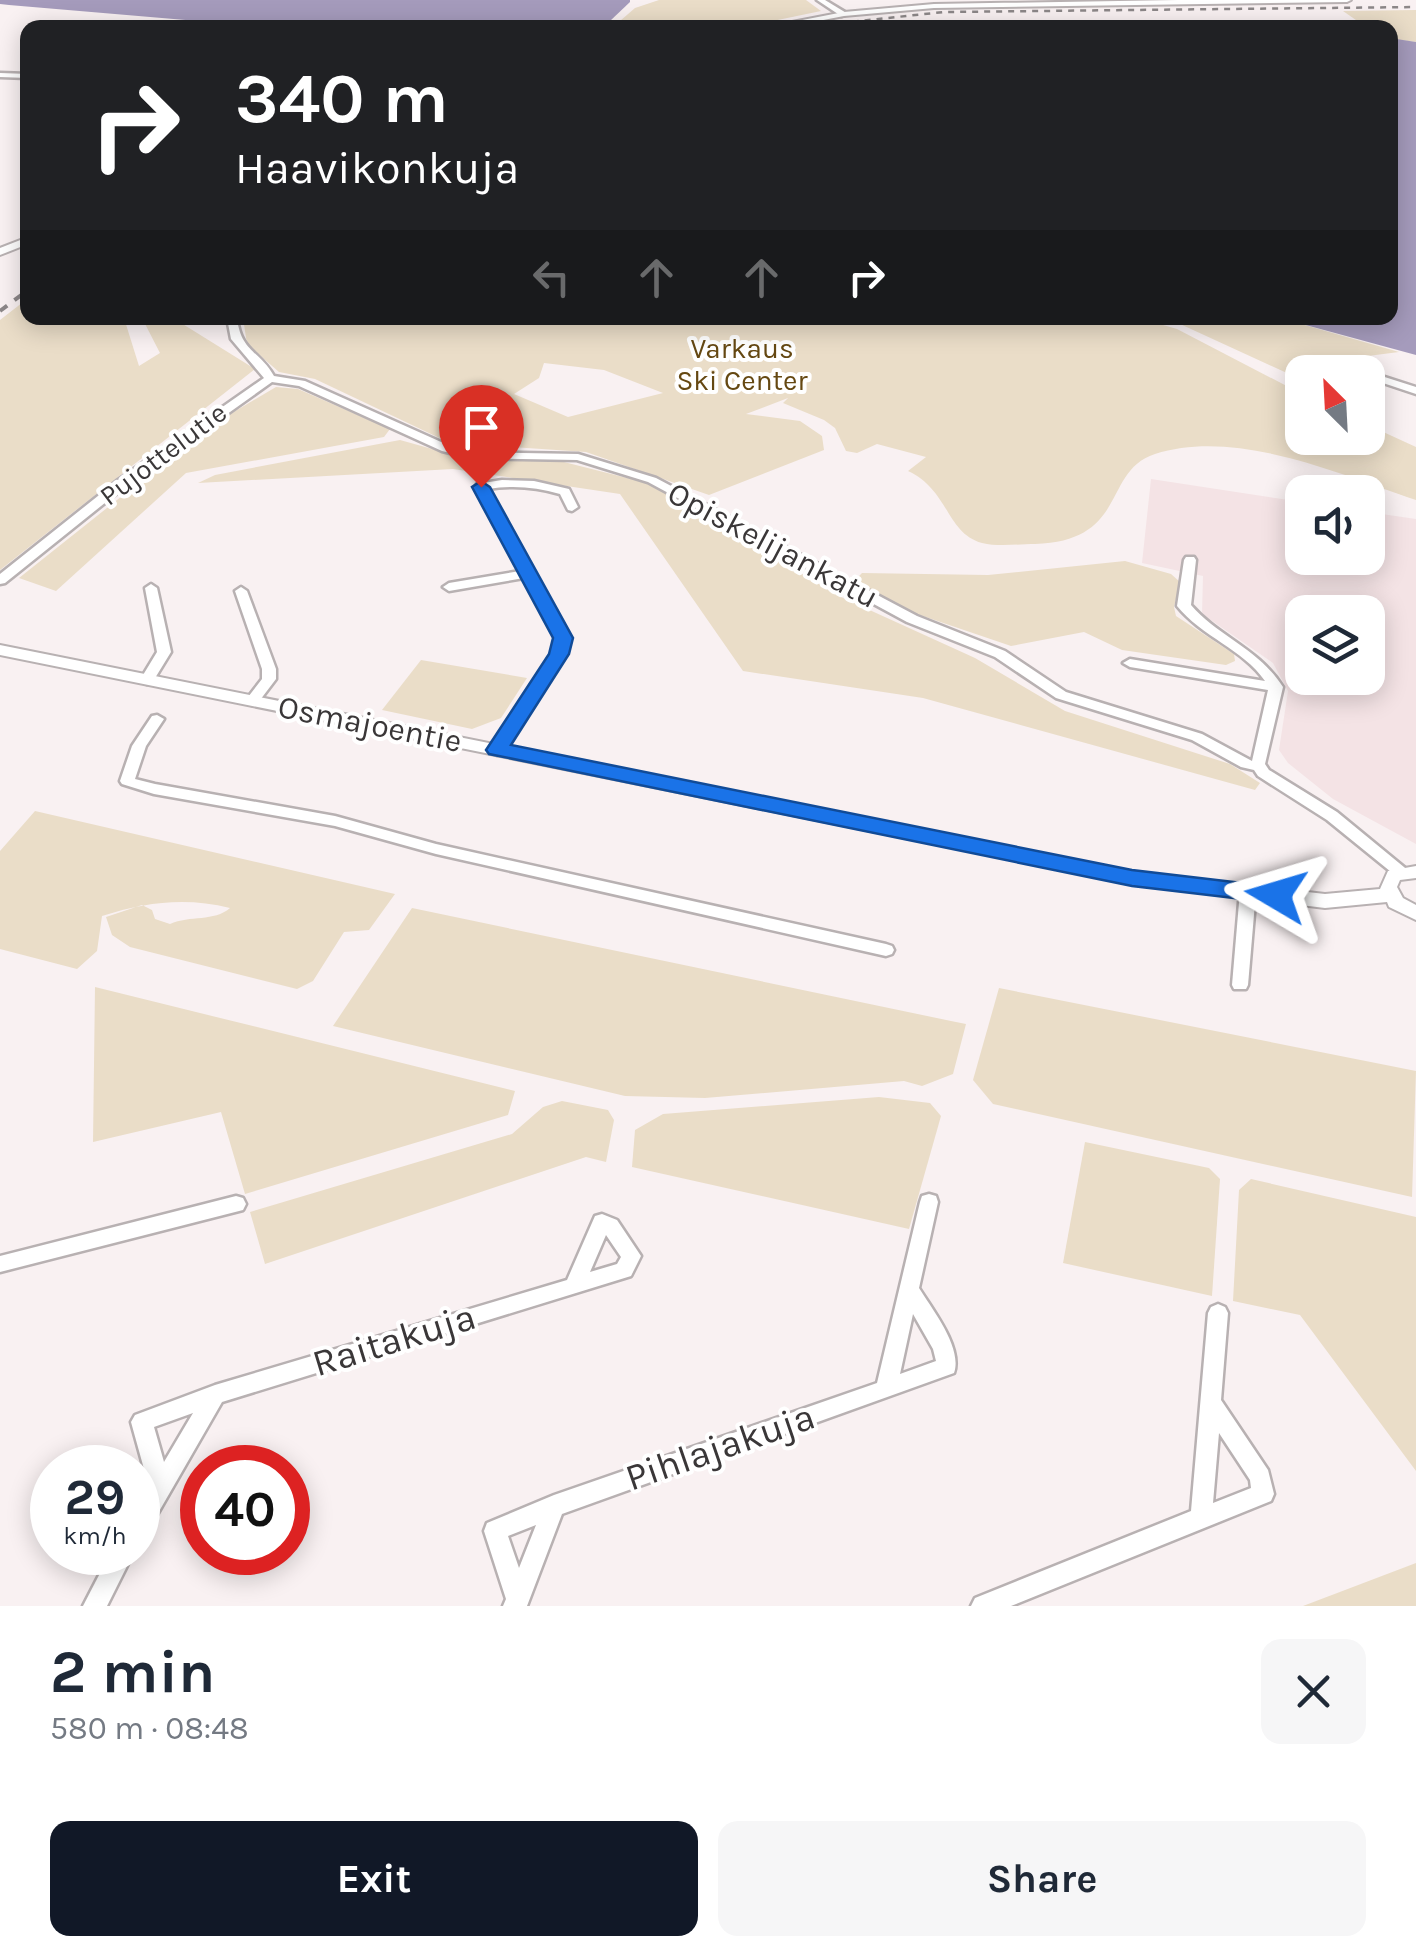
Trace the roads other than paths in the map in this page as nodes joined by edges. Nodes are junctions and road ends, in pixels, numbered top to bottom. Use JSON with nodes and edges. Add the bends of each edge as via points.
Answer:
{"nodes":[{"id":1,"x":820,"y":0,"type":"edge"},
{"id":2,"x":1347,"y":0,"type":"edge"},
{"id":3,"x":844,"y":14,"type":"junction"},
{"id":4,"x":810,"y":20,"type":"edge"},
{"id":5,"x":234,"y":325,"type":"edge"},
{"id":6,"x":270,"y":378,"type":"junction"},
{"id":7,"x":1385,"y":380,"type":"edge"},
{"id":8,"x":1416,"y":392,"type":"edge"},
{"id":9,"x":572,"y":507,"type":"dead end"},
{"id":10,"x":1190,"y":560,"type":"dead end"},
{"id":11,"x":528,"y":574,"type":"junction"},
{"id":12,"x":0,"y":580,"type":"edge"},
{"id":13,"x":450,"y":587,"type":"dead end"},
{"id":14,"x":151,"y":588,"type":"dead end"},
{"id":15,"x":241,"y":591,"type":"dead end"},
{"id":16,"x":0,"y":650,"type":"edge"},
{"id":17,"x":1130,"y":663,"type":"dead end"},
{"id":18,"x":147,"y":680,"type":"junction"},
{"id":19,"x":1276,"y":687,"type":"junction"},
{"id":20,"x":252,"y":701,"type":"junction"},
{"id":21,"x":158,"y":719,"type":"dead end"},
{"id":22,"x":497,"y":750,"type":"junction"},
{"id":23,"x":1260,"y":767,"type":"junction"},
{"id":24,"x":1409,"y":872,"type":"edge"},
{"id":25,"x":1248,"y":892,"type":"junction"},
{"id":26,"x":1390,"y":895,"type":"junction"},
{"id":27,"x":1416,"y":913,"type":"edge"},
{"id":28,"x":886,"y":950,"type":"dead end"},
{"id":29,"x":1240,"y":985,"type":"dead end"},
{"id":30,"x":929,"y":1202,"type":"dead end"},
{"id":31,"x":236,"y":1204,"type":"dead end"},
{"id":32,"x":0,"y":1264,"type":"edge"},
{"id":33,"x":574,"y":1286,"type":"dead end"},
{"id":34,"x":911,"y":1292,"type":"junction"},
{"id":35,"x":1218,"y":1314,"type":"dead end"},
{"id":36,"x":886,"y":1389,"type":"junction"},
{"id":37,"x":215,"y":1395,"type":"junction"},
{"id":38,"x":1212,"y":1404,"type":"junction"},
{"id":39,"x":148,"y":1445,"type":"edge"},
{"id":40,"x":160,"y":1483,"type":"edge"},
{"id":41,"x":554,"y":1506,"type":"junction"},
{"id":42,"x":1201,"y":1518,"type":"junction"},
{"id":43,"x":112,"y":1575,"type":"edge"},
{"id":44,"x":516,"y":1602,"type":"edge"},
{"id":45,"x":95,"y":1606,"type":"edge"},
{"id":46,"x":982,"y":1606,"type":"edge"}],
"edges":[{"from":1,"to":3,"type":"street"},
{"from":2,"to":3,"type":"street","via":[[985,4]]},
{"from":3,"to":4,"type":"street"},
{"from":5,"to":6,"type":"street","via":[[238,346]]},
{"from":6,"to":12,"type":"street","name":"Pujottelutie"},
{"from":6,"to":23,"type":"street","name":"Opiskelijankatu","via":[[301,383],[472,456],[578,457],[652,480],[878,602],[1000,654],[1061,695],[1198,737]]},
{"from":7,"to":8,"type":"street"},
{"from":9,"to":11,"type":"street","via":[[555,488],[508,482],[481,487]]},
{"from":10,"to":19,"type":"street","via":[[1184,606],[1261,664]]},
{"from":11,"to":13,"type":"street"},
{"from":11,"to":22,"type":"street","via":[[563,646]]},
{"from":14,"to":18,"type":"street","via":[[164,652]]},
{"from":15,"to":20,"type":"street","via":[[269,669]]},
{"from":16,"to":18,"type":"street","name":"Osmajoentie"},
{"from":17,"to":19,"type":"street"},
{"from":18,"to":20,"type":"street","name":"Osmajoentie"},
{"from":19,"to":23,"type":"street"},
{"from":20,"to":22,"type":"street","name":"Osmajoentie"},
{"from":21,"to":28,"type":"street","via":[[127,781],[335,820],[427,851]]},
{"from":22,"to":25,"type":"street","name":"Osmajoentie","via":[[1132,878]]},
{"from":23,"to":24,"type":"street","name":"Opiskelijankatu"},
{"from":24,"to":26,"type":"street","via":[[1390,880]]},
{"from":25,"to":26,"type":"street","name":"Osmajoentie","via":[[1342,901]]},
{"from":25,"to":29,"type":"street"},
{"from":26,"to":27,"type":"street"},
{"from":30,"to":34,"type":"street"},
{"from":31,"to":32,"type":"street"},
{"from":33,"to":37,"type":"street","name":"Raitakuja"},
{"from":34,"to":36,"type":"street"},
{"from":34,"to":36,"type":"street","name":"Pihlajakuja","via":[[943,1346],[947,1366]]},
{"from":35,"to":38,"type":"street"},
{"from":36,"to":41,"type":"street","name":"Pihlajakuja"},
{"from":37,"to":39,"type":"street","name":"Raitakuja","via":[[142,1422]]},
{"from":37,"to":40,"type":"street"},
{"from":38,"to":42,"type":"street"},
{"from":38,"to":42,"type":"street","via":[[1260,1477],[1262,1494]]},
{"from":41,"to":44,"type":"street","name":"Pihlajakuja"},
{"from":41,"to":44,"type":"street","name":"Pihlajakuja","via":[[494,1531]]},
{"from":42,"to":46,"type":"street"},
{"from":43,"to":45,"type":"street"}]}
